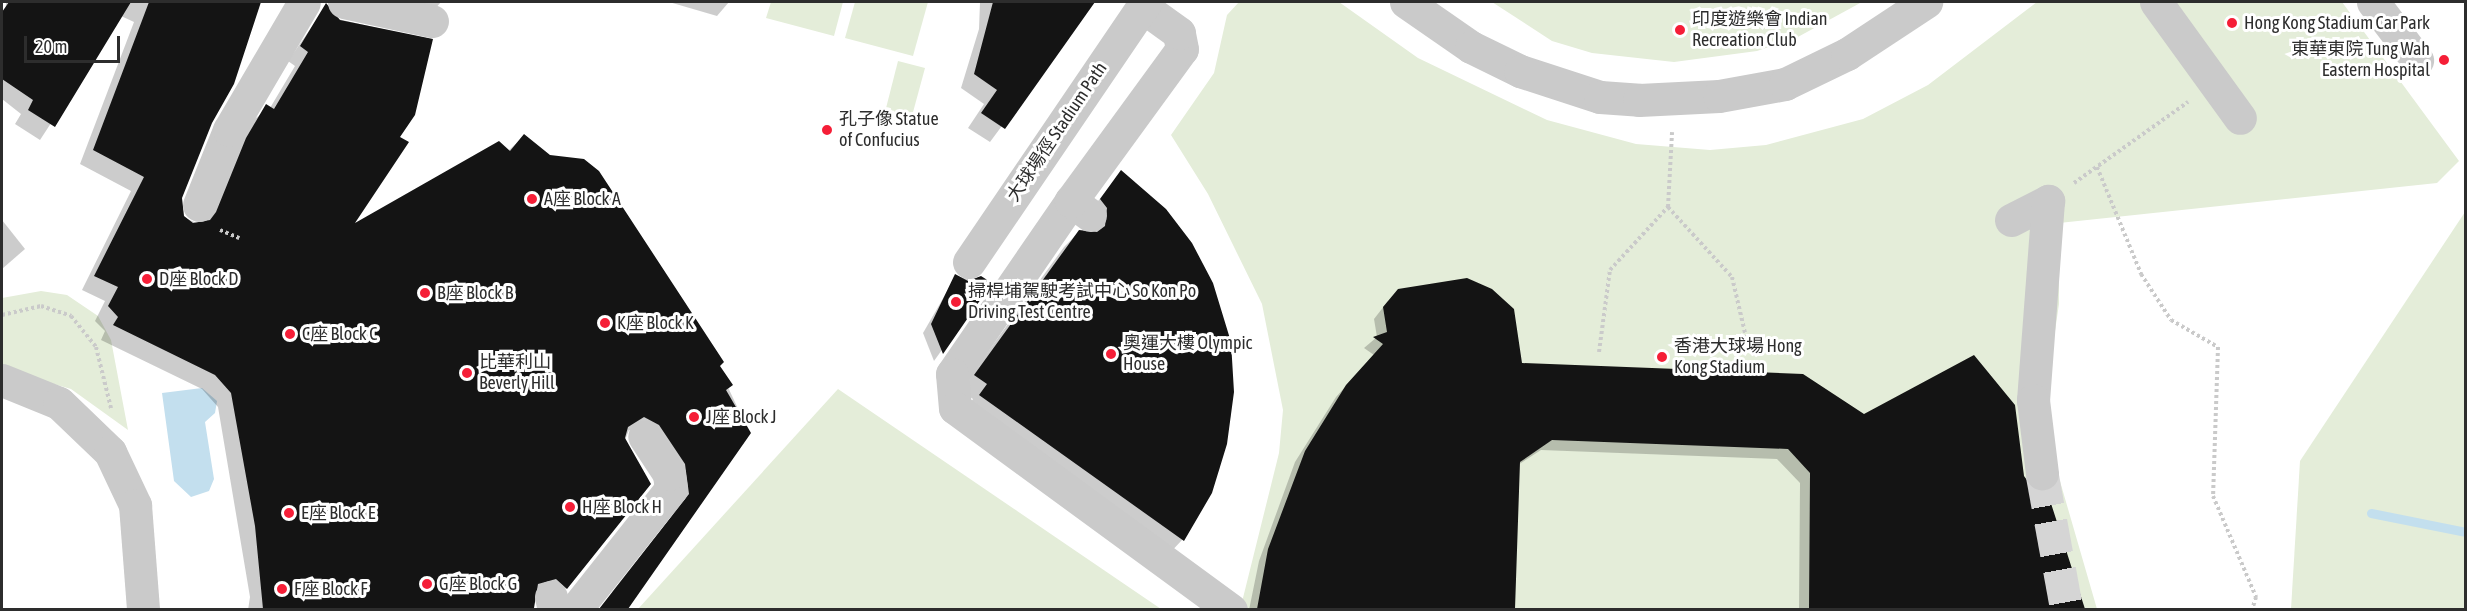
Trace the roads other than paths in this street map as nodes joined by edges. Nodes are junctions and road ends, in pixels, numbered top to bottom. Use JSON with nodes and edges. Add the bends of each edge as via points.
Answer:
{"nodes":[{"id":1,"x":304,"y":2,"type":"edge"},
{"id":2,"x":344,"y":2,"type":"edge"},
{"id":3,"x":1406,"y":2,"type":"edge"},
{"id":4,"x":1926,"y":2,"type":"edge"},
{"id":5,"x":2156,"y":2,"type":"edge"},
{"id":6,"x":2373,"y":2,"type":"edge"},
{"id":7,"x":1144,"y":4,"type":"edge"},
{"id":8,"x":432,"y":21,"type":"dead end"},
{"id":9,"x":2417,"y":60,"type":"dead end"},
{"id":10,"x":2240,"y":118,"type":"dead end"},
{"id":11,"x":199,"y":205,"type":"dead end"},
{"id":12,"x":2010,"y":220,"type":"dead end"},
{"id":13,"x":969,"y":262,"type":"dead end"},
{"id":14,"x":2,"y":380,"type":"edge"},
{"id":15,"x":644,"y":436,"type":"dead end"},
{"id":16,"x":2042,"y":473,"type":"tunnel mouth"},
{"id":17,"x":560,"y":605,"type":"edge"},
{"id":18,"x":143,"y":609,"type":"edge"},
{"id":19,"x":1231,"y":609,"type":"edge"}],
"edges":[{"from":1,"to":11,"type":"street","via":[[229,130]]},
{"from":2,"to":8,"type":"street"},
{"from":3,"to":4,"type":"street","via":[[1472,47],[1520,71],[1600,97],[1639,100],[1719,96],[1785,84],[1847,54]]},
{"from":5,"to":10,"type":"street"},
{"from":6,"to":9,"type":"street"},
{"from":7,"to":13,"type":"street","name":"大球場徑 Stadium Path"},
{"from":7,"to":19,"type":"street","via":[[1179,33],[1182,50],[1080,208],[952,374],[955,408]]},
{"from":12,"to":16,"type":"street","via":[[2049,201],[2033,400]]},
{"from":14,"to":18,"type":"street","via":[[59,403],[110,452],[137,515]]},
{"from":15,"to":17,"type":"street","via":[[669,474],[671,489]]}]}
